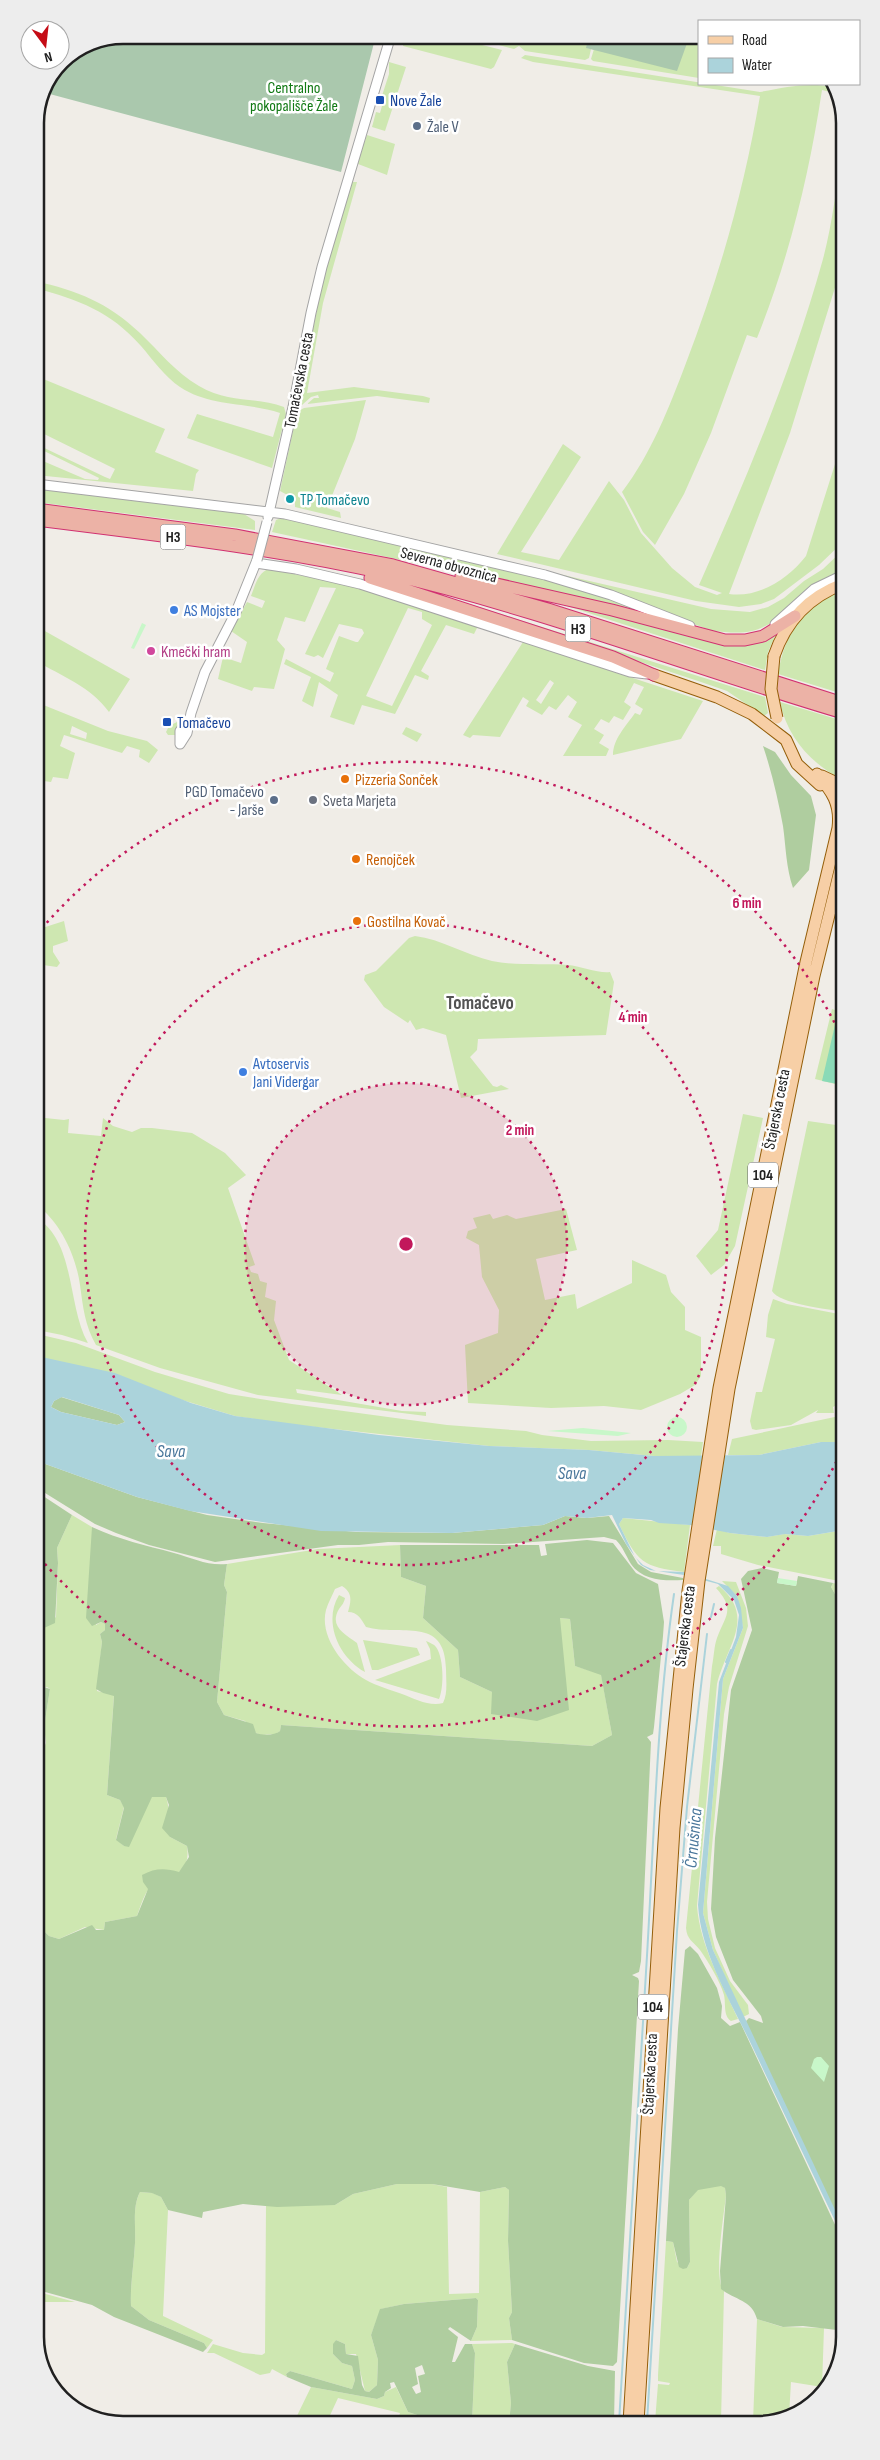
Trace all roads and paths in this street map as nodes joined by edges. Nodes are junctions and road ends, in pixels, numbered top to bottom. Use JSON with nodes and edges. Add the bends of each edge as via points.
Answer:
{"nodes":[{"id":1,"x":388,"y":44,"type":"edge"},
{"id":2,"x":44,"y":485,"type":"edge"},
{"id":3,"x":44,"y":510,"type":"edge"},
{"id":4,"x":269,"y":512,"type":"junction"},
{"id":5,"x":44,"y":521,"type":"edge"},
{"id":6,"x":310,"y":558,"type":"junction"},
{"id":7,"x":256,"y":562,"type":"junction"},
{"id":8,"x":413,"y":571,"type":"junction"},
{"id":9,"x":836,"y":578,"type":"edge"},
{"id":10,"x":836,"y":588,"type":"edge"},
{"id":11,"x":795,"y":616,"type":"junction"},
{"id":12,"x":654,"y":676,"type":"junction"},
{"id":13,"x":836,"y":701,"type":"edge"},
{"id":14,"x":836,"y":711,"type":"edge"},
{"id":15,"x":190,"y":719,"type":"dead end"},
{"id":16,"x":786,"y":740,"type":"junction"},
{"id":17,"x":817,"y":774,"type":"junction"},
{"id":18,"x":836,"y":783,"type":"edge"},
{"id":19,"x":836,"y":803,"type":"edge"},
{"id":20,"x":836,"y":831,"type":"edge"},
{"id":21,"x":833,"y":841,"type":"junction"},
{"id":22,"x":836,"y":887,"type":"edge"},
{"id":23,"x":724,"y":1389,"type":"junction"},
{"id":24,"x":693,"y":1592,"type":"junction"},
{"id":25,"x":629,"y":2416,"type":"edge"},
{"id":26,"x":638,"y":2416,"type":"edge"}],
"edges":[{"from":1,"to":4,"type":"street","name":"Tomačevska cesta","via":[[322,267]]},
{"from":2,"to":4,"type":"street"},
{"from":3,"to":8,"type":"highway","name":"Severna obvoznica","number":"H3","via":[[235,535]]},
{"from":4,"to":7,"type":"street","name":"Tomačevska cesta","bridge":true},
{"from":4,"to":9,"type":"street","via":[[545,575],[604,593],[694,628],[728,635],[748,634],[769,627],[814,589]]},
{"from":5,"to":6,"type":"highway","name":"Severna obvoznica","number":"H3","via":[[195,539]]},
{"from":6,"to":12,"type":"highway","via":[[330,568],[381,581],[613,657]]},
{"from":6,"to":14,"type":"highway","name":"Severna obvoznica","number":"H3","via":[[442,588]]},
{"from":7,"to":12,"type":"street","via":[[360,584],[630,672]]},
{"from":7,"to":15,"type":"street","name":"Tomačevska cesta","via":[[236,612],[205,672]]},
{"from":8,"to":11,"type":"highway","via":[[432,569],[612,610],[725,640],[763,636]]},
{"from":8,"to":13,"type":"highway","name":"Severna obvoznica","number":"H3","via":[[548,609]]},
{"from":10,"to":11,"type":"main road","name":"Štajerska cesta","via":[[812,600]]},
{"from":11,"to":16,"type":"main road","name":"Štajerska cesta","bridge":true,"via":[[774,656],[771,689]]},
{"from":12,"to":16,"type":"main road","via":[[735,705]]},
{"from":16,"to":17,"type":"main road","name":"Štajerska cesta"},
{"from":16,"to":21,"type":"main road","name":"Štajerska cesta","via":[[797,764],[829,799]]},
{"from":17,"to":18,"type":"main road"},
{"from":17,"to":19,"type":"main road","name":"Štajerska cesta","number":"104"},
{"from":20,"to":21,"type":"main road","name":"Štajerska cesta","number":"104"},
{"from":21,"to":23,"type":"main road","name":"Štajerska cesta","number":"104","via":[[806,962]]},
{"from":22,"to":23,"type":"main road","name":"Štajerska cesta","number":"104"},
{"from":23,"to":24,"type":"main road","name":"Štajerska cesta","number":"104"},
{"from":24,"to":25,"type":"main road","name":"Štajerska cesta","number":"104","via":[[665,1818]]},
{"from":24,"to":26,"type":"main road","name":"Štajerska cesta","number":"104","via":[[674,1828]]}]}
